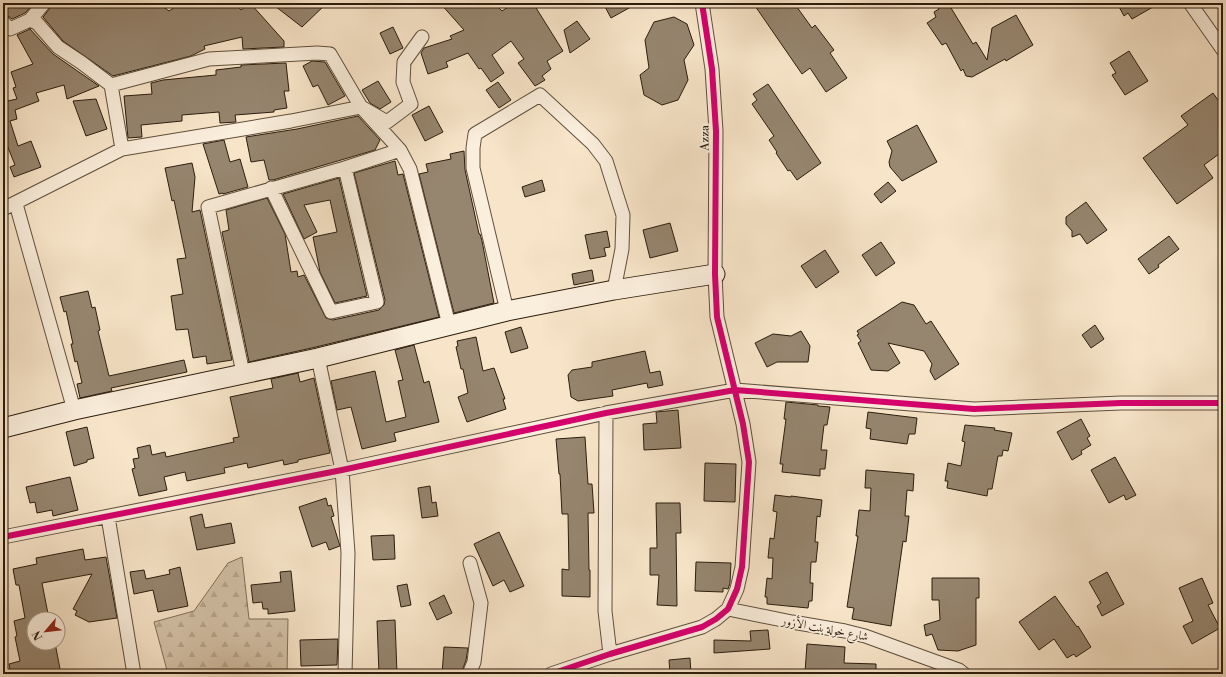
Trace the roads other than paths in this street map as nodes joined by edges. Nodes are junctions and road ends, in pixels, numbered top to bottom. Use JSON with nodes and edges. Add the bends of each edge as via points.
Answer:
{"nodes":[{"id":1,"x":44,"y":3,"type":"edge"},
{"id":2,"x":702,"y":3,"type":"edge"},
{"id":3,"x":1190,"y":3,"type":"edge"},
{"id":4,"x":30,"y":20,"type":"junction"},
{"id":5,"x":3,"y":22,"type":"edge"},
{"id":6,"x":422,"y":37,"type":"dead end"},
{"id":7,"x":1223,"y":50,"type":"edge"},
{"id":8,"x":111,"y":85,"type":"junction"},
{"id":9,"x":361,"y":107,"type":"junction"},
{"id":10,"x":122,"y":149,"type":"junction"},
{"id":11,"x":400,"y":150,"type":"junction"},
{"id":12,"x":345,"y":168,"type":"junction"},
{"id":13,"x":271,"y":188,"type":"junction"},
{"id":14,"x":16,"y":204,"type":"junction"},
{"id":15,"x":3,"y":209,"type":"edge"},
{"id":16,"x":715,"y":274,"type":"junction"},
{"id":17,"x":614,"y":290,"type":"junction"},
{"id":18,"x":507,"y":311,"type":"junction"},
{"id":19,"x":449,"y":325,"type":"junction"},
{"id":20,"x":318,"y":358,"type":"junction"},
{"id":21,"x":243,"y":373,"type":"junction"},
{"id":22,"x":736,"y":390,"type":"junction"},
{"id":23,"x":1223,"y":403,"type":"edge"},
{"id":24,"x":74,"y":410,"type":"junction"},
{"id":25,"x":606,"y":413,"type":"junction"},
{"id":26,"x":3,"y":428,"type":"edge"},
{"id":27,"x":342,"y":470,"type":"junction"},
{"id":28,"x":108,"y":517,"type":"junction"},
{"id":29,"x":3,"y":538,"type":"edge"},
{"id":30,"x":470,"y":563,"type":"dead end"},
{"id":31,"x":728,"y":609,"type":"junction"},
{"id":32,"x":610,"y":654,"type":"junction"},
{"id":33,"x":134,"y":674,"type":"edge"},
{"id":34,"x":345,"y":674,"type":"edge"},
{"id":35,"x":469,"y":674,"type":"edge"},
{"id":36,"x":551,"y":674,"type":"edge"},
{"id":37,"x":964,"y":674,"type":"edge"}],
"edges":[{"from":1,"to":4,"type":"street"},
{"from":2,"to":16,"type":"street","name":"Azza","via":[[712,69],[716,131]]},
{"from":3,"to":7,"type":"street"},
{"from":4,"to":5,"type":"street","via":[[10,29]]},
{"from":4,"to":8,"type":"street","via":[[37,23],[58,47]]},
{"from":6,"to":9,"type":"street","via":[[404,62],[402,82],[411,104],[387,122]]},
{"from":8,"to":9,"type":"street","via":[[209,59],[330,54]]},
{"from":8,"to":10,"type":"street"},
{"from":9,"to":10,"type":"street"},
{"from":9,"to":11,"type":"street"},
{"from":10,"to":14,"type":"street"},
{"from":11,"to":12,"type":"street"},
{"from":11,"to":19,"type":"street","via":[[410,169]]},
{"from":12,"to":13,"type":"street"},
{"from":12,"to":13,"type":"street","via":[[376,302],[332,312]]},
{"from":13,"to":21,"type":"street","via":[[208,207]]},
{"from":14,"to":15,"type":"street"},
{"from":14,"to":24,"type":"street"},
{"from":16,"to":17,"type":"street"},
{"from":16,"to":22,"type":"street","name":"Azza","via":[[716,317]]},
{"from":17,"to":18,"type":"street"},
{"from":17,"to":18,"type":"street","via":[[622,249],[623,215],[606,161],[594,144],[540,95],[475,134],[473,168]]},
{"from":18,"to":19,"type":"street"},
{"from":19,"to":20,"type":"street"},
{"from":20,"to":21,"type":"street"},
{"from":20,"to":27,"type":"street"},
{"from":21,"to":24,"type":"street"},
{"from":22,"to":23,"type":"street","via":[[974,409],[1120,403]]},
{"from":22,"to":25,"type":"street"},
{"from":22,"to":31,"type":"street","name":"Azza","via":[[749,462],[742,567],[737,589]]},
{"from":24,"to":26,"type":"street"},
{"from":25,"to":27,"type":"street"},
{"from":25,"to":32,"type":"street","via":[[604,611]]},
{"from":27,"to":28,"type":"street"},
{"from":27,"to":34,"type":"street","via":[[348,554]]},
{"from":28,"to":29,"type":"street"},
{"from":28,"to":33,"type":"street"},
{"from":30,"to":35,"type":"street","via":[[481,603],[474,662]]},
{"from":31,"to":32,"type":"street","via":[[702,627]]},
{"from":31,"to":37,"type":"street","name":"شارع خولة بنت الأزور","via":[[845,630],[959,670]]},
{"from":32,"to":36,"type":"street"}]}
